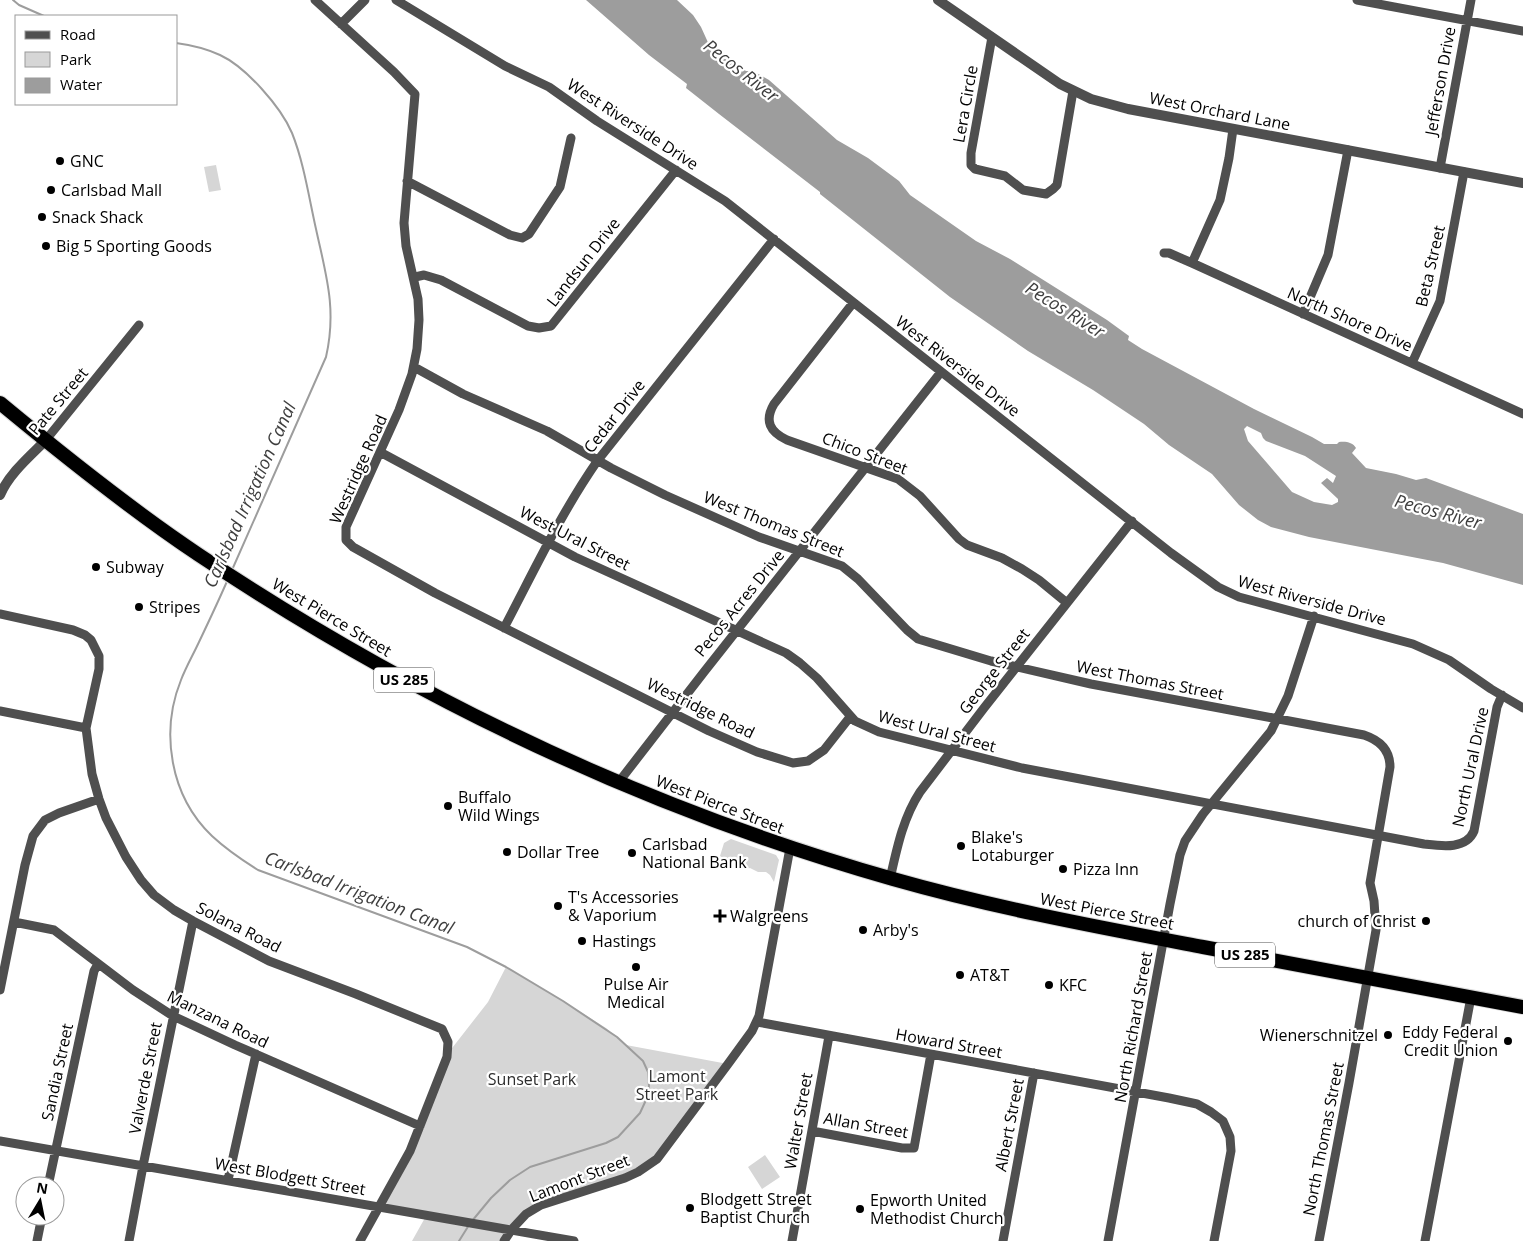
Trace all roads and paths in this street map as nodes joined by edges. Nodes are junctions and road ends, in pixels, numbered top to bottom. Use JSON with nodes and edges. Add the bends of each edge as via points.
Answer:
{"nodes":[{"id":1,"x":315,"y":0,"type":"edge"},
{"id":2,"x":366,"y":0,"type":"edge"},
{"id":3,"x":396,"y":0,"type":"edge"},
{"id":4,"x":938,"y":0,"type":"edge"},
{"id":5,"x":1358,"y":0,"type":"edge"},
{"id":6,"x":1470,"y":0,"type":"edge"},
{"id":7,"x":1466,"y":21,"type":"junction"},
{"id":8,"x":341,"y":24,"type":"junction"},
{"id":9,"x":1523,"y":31,"type":"edge"},
{"id":10,"x":992,"y":37,"type":"junction"},
{"id":11,"x":1074,"y":91,"type":"junction"},
{"id":12,"x":1233,"y":129,"type":"junction"},
{"id":13,"x":571,"y":138,"type":"dead end"},
{"id":14,"x":1348,"y":150,"type":"junction"},
{"id":15,"x":1440,"y":168,"type":"junction"},
{"id":16,"x":676,"y":170,"type":"junction"},
{"id":17,"x":1464,"y":172,"type":"junction"},
{"id":18,"x":407,"y":181,"type":"junction"},
{"id":19,"x":1523,"y":183,"type":"edge"},
{"id":20,"x":774,"y":239,"type":"junction"},
{"id":21,"x":1164,"y":253,"type":"dead end"},
{"id":22,"x":1192,"y":263,"type":"junction"},
{"id":23,"x":414,"y":277,"type":"junction"},
{"id":24,"x":853,"y":302,"type":"junction"},
{"id":25,"x":1303,"y":314,"type":"junction"},
{"id":26,"x":139,"y":325,"type":"dead end"},
{"id":27,"x":1412,"y":363,"type":"junction"},
{"id":28,"x":414,"y":367,"type":"junction"},
{"id":29,"x":941,"y":372,"type":"junction"},
{"id":30,"x":0,"y":403,"type":"edge"},
{"id":31,"x":1523,"y":414,"type":"edge"},
{"id":32,"x":45,"y":440,"type":"junction"},
{"id":33,"x":380,"y":452,"type":"junction"},
{"id":34,"x":598,"y":460,"type":"junction"},
{"id":35,"x":866,"y":467,"type":"junction"},
{"id":36,"x":0,"y":495,"type":"edge"},
{"id":37,"x":1132,"y":521,"type":"junction"},
{"id":38,"x":548,"y":542,"type":"junction"},
{"id":39,"x":801,"y":551,"type":"junction"},
{"id":40,"x":1067,"y":603,"type":"junction"},
{"id":41,"x":0,"y":614,"type":"edge"},
{"id":42,"x":1314,"y":616,"type":"junction"},
{"id":43,"x":504,"y":628,"type":"junction"},
{"id":44,"x":736,"y":631,"type":"junction"},
{"id":45,"x":1017,"y":667,"type":"junction"},
{"id":46,"x":1502,"y":696,"type":"junction"},
{"id":47,"x":1523,"y":708,"type":"edge"},
{"id":48,"x":0,"y":711,"type":"edge"},
{"id":49,"x":672,"y":712,"type":"junction"},
{"id":50,"x":850,"y":717,"type":"junction"},
{"id":51,"x":1276,"y":720,"type":"junction"},
{"id":52,"x":86,"y":728,"type":"junction"},
{"id":53,"x":1358,"y":734,"type":"joint"},
{"id":54,"x":952,"y":750,"type":"junction"},
{"id":55,"x":618,"y":783,"type":"junction"},
{"id":56,"x":99,"y":799,"type":"junction"},
{"id":57,"x":1212,"y":803,"type":"junction"},
{"id":58,"x":1377,"y":835,"type":"junction"},
{"id":59,"x":790,"y":848,"type":"junction"},
{"id":60,"x":890,"y":879,"type":"junction"},
{"id":61,"x":193,"y":921,"type":"junction"},
{"id":62,"x":14,"y":922,"type":"junction"},
{"id":63,"x":1164,"y":940,"type":"junction"},
{"id":64,"x":98,"y":964,"type":"junction"},
{"id":65,"x":1368,"y":978,"type":"junction"},
{"id":66,"x":0,"y":990,"type":"edge"},
{"id":67,"x":1471,"y":997,"type":"junction"},
{"id":68,"x":1523,"y":1007,"type":"edge"},
{"id":69,"x":173,"y":1016,"type":"junction"},
{"id":70,"x":757,"y":1022,"type":"junction"},
{"id":71,"x":829,"y":1036,"type":"junction"},
{"id":72,"x":256,"y":1054,"type":"junction"},
{"id":73,"x":931,"y":1054,"type":"junction"},
{"id":74,"x":1034,"y":1074,"type":"junction"},
{"id":75,"x":1136,"y":1092,"type":"junction"},
{"id":76,"x":420,"y":1126,"type":"junction"},
{"id":77,"x":812,"y":1131,"type":"junction"},
{"id":78,"x":0,"y":1141,"type":"edge"},
{"id":79,"x":55,"y":1150,"type":"junction"},
{"id":80,"x":143,"y":1166,"type":"junction"},
{"id":81,"x":50,"y":1176,"type":"edge"},
{"id":82,"x":228,"y":1180,"type":"junction"},
{"id":83,"x":378,"y":1206,"type":"junction"},
{"id":84,"x":40,"y":1226,"type":"edge"},
{"id":85,"x":512,"y":1230,"type":"junction"},
{"id":86,"x":37,"y":1241,"type":"edge"},
{"id":87,"x":129,"y":1241,"type":"edge"},
{"id":88,"x":360,"y":1241,"type":"edge"},
{"id":89,"x":504,"y":1241,"type":"edge"},
{"id":90,"x":574,"y":1241,"type":"edge"},
{"id":91,"x":792,"y":1241,"type":"edge"},
{"id":92,"x":1003,"y":1241,"type":"edge"},
{"id":93,"x":1108,"y":1241,"type":"edge"},
{"id":94,"x":1214,"y":1241,"type":"edge"},
{"id":95,"x":1319,"y":1241,"type":"edge"},
{"id":96,"x":1425,"y":1241,"type":"edge"}],
"edges":[{"from":1,"to":8,"type":"street","name":"Westridge Road"},
{"from":2,"to":8,"type":"street"},
{"from":3,"to":16,"type":"street","name":"West Riverside Drive","via":[[505,66],[549,87]]},
{"from":4,"to":10,"type":"street","name":"West Orchard Lane"},
{"from":5,"to":7,"type":"street"},
{"from":6,"to":7,"type":"street","name":"Jefferson Drive"},
{"from":7,"to":9,"type":"street"},
{"from":7,"to":15,"type":"street","name":"Jefferson Drive"},
{"from":8,"to":18,"type":"street","name":"Westridge Road","via":[[415,94]]},
{"from":10,"to":11,"type":"street","name":"West Orchard Lane","via":[[1039,71]]},
{"from":10,"to":11,"type":"street","name":"Lera Circle","via":[[970,160],[975,169],[1005,176],[1023,190],[1046,194],[1054,189]]},
{"from":11,"to":12,"type":"street","name":"West Orchard Lane","via":[[1128,109]]},
{"from":12,"to":14,"type":"street","name":"West Orchard Lane"},
{"from":12,"to":22,"type":"street","via":[[1220,200]]},
{"from":13,"to":18,"type":"street","via":[[560,187],[529,234],[522,238],[510,235]]},
{"from":14,"to":15,"type":"street","name":"West Orchard Lane"},
{"from":14,"to":25,"type":"street","via":[[1328,256]]},
{"from":15,"to":17,"type":"street","name":"West Orchard Lane"},
{"from":16,"to":20,"type":"street","name":"West Riverside Drive","via":[[725,201]]},
{"from":16,"to":23,"type":"street","name":"Landsun Drive","via":[[551,326],[534,328],[441,280],[424,275]]},
{"from":17,"to":19,"type":"street","name":"West Orchard Lane"},
{"from":17,"to":27,"type":"street","name":"Beta Street","via":[[1440,301]]},
{"from":18,"to":23,"type":"street","name":"Westridge Road","via":[[404,234]]},
{"from":20,"to":24,"type":"street","name":"West Riverside Drive"},
{"from":20,"to":34,"type":"street","name":"Cedar Drive"},
{"from":21,"to":22,"type":"street","name":"North Shore Drive"},
{"from":22,"to":25,"type":"street","name":"North Shore Drive"},
{"from":23,"to":28,"type":"street","name":"Westridge Road","via":[[420,320]]},
{"from":24,"to":29,"type":"street","name":"West Riverside Drive"},
{"from":24,"to":35,"type":"street","name":"Chico Street","via":[[774,404],[769,419],[780,437]]},
{"from":25,"to":27,"type":"street","name":"North Shore Drive"},
{"from":26,"to":32,"type":"street","name":"Pate Street"},
{"from":27,"to":31,"type":"street","name":"North Shore Drive"},
{"from":28,"to":33,"type":"street","name":"Westridge Road","via":[[400,410]]},
{"from":28,"to":34,"type":"street","name":"West Thomas Street","via":[[547,431]]},
{"from":29,"to":35,"type":"street","name":"Pecos Acres Drive"},
{"from":29,"to":37,"type":"street","name":"West Riverside Drive"},
{"from":30,"to":32,"type":"highway","name":"West Pierce Street","number":"US 285"},
{"from":32,"to":36,"type":"street","name":"Pate Street","via":[[13,475]]},
{"from":32,"to":55,"type":"highway","name":"West Pierce Street","number":"US 285","via":[[219,568],[311,627],[454,706]]},
{"from":33,"to":38,"type":"street","name":"West Ural Street"},
{"from":33,"to":43,"type":"street","name":"Westridge Road","via":[[346,527],[346,540],[390,569]]},
{"from":34,"to":38,"type":"street","name":"Cedar Drive","via":[[570,501]]},
{"from":34,"to":39,"type":"street","name":"West Thomas Street","via":[[633,480],[736,527]]},
{"from":35,"to":39,"type":"street","name":"Pecos Acres Drive"},
{"from":35,"to":40,"type":"street","name":"Chico Street","via":[[893,476],[909,486],[967,545],[1022,569]]},
{"from":37,"to":40,"type":"street","name":"George Street"},
{"from":37,"to":42,"type":"street","name":"West Riverside Drive","via":[[1229,593]]},
{"from":38,"to":43,"type":"street","name":"Cedar Drive"},
{"from":38,"to":44,"type":"street","name":"West Ural Street"},
{"from":39,"to":44,"type":"street","name":"Pecos Acres Drive"},
{"from":39,"to":45,"type":"street","name":"West Thomas Street","via":[[849,570],[918,639]]},
{"from":40,"to":45,"type":"street","name":"George Street"},
{"from":41,"to":52,"type":"street","name":"Solana Road","via":[[73,630],[91,640],[99,656],[99,669]]},
{"from":42,"to":46,"type":"street","name":"West Riverside Drive","via":[[1432,652]]},
{"from":42,"to":51,"type":"street","name":"North Richard Street","via":[[1288,696]]},
{"from":43,"to":49,"type":"street","name":"Westridge Road"},
{"from":44,"to":49,"type":"street","name":"Pecos Acres Drive"},
{"from":44,"to":50,"type":"street","name":"West Ural Street","via":[[794,658],[817,678]]},
{"from":45,"to":51,"type":"street","name":"West Thomas Street"},
{"from":45,"to":54,"type":"street","name":"George Street"},
{"from":46,"to":47,"type":"street","name":"West Riverside Drive"},
{"from":46,"to":58,"type":"street","name":"North Ural Drive","via":[[1497,707],[1474,831],[1469,839],[1460,844],[1442,846]]},
{"from":48,"to":52,"type":"street"},
{"from":49,"to":50,"type":"street","name":"Westridge Road","via":[[726,740],[793,763],[808,761],[820,753]]},
{"from":49,"to":55,"type":"street","name":"Pecos Acres Drive"},
{"from":50,"to":54,"type":"street","name":"West Ural Street","via":[[879,732]]},
{"from":51,"to":53,"type":"street","name":"West Thomas Street"},
{"from":51,"to":57,"type":"street","name":"North Richard Street","via":[[1271,731]]},
{"from":52,"to":56,"type":"street","name":"Solana Road"},
{"from":53,"to":58,"type":"street","name":"North Thomas Street","via":[[1378,741],[1390,760]]},
{"from":54,"to":57,"type":"street","name":"West Ural Street","via":[[1022,768]]},
{"from":54,"to":60,"type":"street","name":"George Street","via":[[911,806]]},
{"from":55,"to":59,"type":"highway","name":"West Pierce Street","number":"US 285"},
{"from":56,"to":61,"type":"street","name":"Solana Road","via":[[116,838],[141,880],[162,901]]},
{"from":56,"to":62,"type":"street","via":[[59,813],[36,830],[29,845]]},
{"from":57,"to":58,"type":"street","name":"West Ural Street"},
{"from":57,"to":63,"type":"street","name":"North Richard Street","via":[[1182,850]]},
{"from":58,"to":65,"type":"street","name":"North Thomas Street","via":[[1370,883],[1376,930]]},
{"from":59,"to":60,"type":"highway","name":"West Pierce Street","number":"US 285"},
{"from":59,"to":70,"type":"street","name":"Lamont Street"},
{"from":60,"to":63,"type":"highway","name":"West Pierce Street","number":"US 285","via":[[1042,917]]},
{"from":61,"to":69,"type":"street","name":"Valverde Street"},
{"from":61,"to":76,"type":"street","name":"Solana Road","via":[[269,961],[442,1029],[448,1042],[448,1052]]},
{"from":62,"to":64,"type":"street","name":"Manzana Road","via":[[54,930]]},
{"from":62,"to":66,"type":"street"},
{"from":63,"to":65,"type":"highway","name":"West Pierce Street","number":"US 285"},
{"from":63,"to":75,"type":"street","name":"North Richard Street"},
{"from":64,"to":69,"type":"street","name":"Manzana Road"},
{"from":64,"to":79,"type":"street","name":"Sandia Street","via":[[94,970]]},
{"from":65,"to":67,"type":"highway","name":"West Pierce Street","number":"US 285"},
{"from":65,"to":95,"type":"street","name":"North Thomas Street"},
{"from":67,"to":68,"type":"highway","name":"West Pierce Street","number":"US 285"},
{"from":67,"to":96,"type":"street"},
{"from":69,"to":72,"type":"street","name":"Manzana Road"},
{"from":69,"to":80,"type":"street","name":"Valverde Street"},
{"from":70,"to":71,"type":"street","name":"Howard Street"},
{"from":70,"to":85,"type":"street","name":"Lamont Street","via":[[657,1159],[625,1178],[541,1205],[526,1214]]},
{"from":71,"to":73,"type":"street","name":"Howard Street"},
{"from":71,"to":77,"type":"street","name":"Walter Street"},
{"from":72,"to":76,"type":"street","name":"Manzana Road"},
{"from":72,"to":82,"type":"street"},
{"from":73,"to":74,"type":"street","name":"Howard Street"},
{"from":73,"to":77,"type":"street","name":"Allan Street","via":[[914,1148]]},
{"from":74,"to":75,"type":"street","name":"Howard Street"},
{"from":74,"to":92,"type":"street","name":"Albert Street"},
{"from":75,"to":93,"type":"street","name":"North Richard Street"},
{"from":75,"to":94,"type":"street","name":"Howard Street","via":[[1204,1107],[1226,1128],[1231,1151]]},
{"from":76,"to":83,"type":"street","name":"Solana Road"},
{"from":77,"to":91,"type":"street","name":"Walter Street"},
{"from":78,"to":79,"type":"street","name":"West Blodgett Street"},
{"from":79,"to":80,"type":"street","name":"West Blodgett Street"},
{"from":79,"to":81,"type":"street","name":"Sandia Street"},
{"from":80,"to":82,"type":"street","name":"West Blodgett Street"},
{"from":80,"to":87,"type":"street","name":"Valverde Street"},
{"from":82,"to":83,"type":"street","name":"West Blodgett Street"},
{"from":83,"to":85,"type":"street","name":"West Blodgett Street"},
{"from":83,"to":88,"type":"street","name":"Solana Road"},
{"from":84,"to":86,"type":"street"},
{"from":85,"to":89,"type":"street","name":"Lamont Street"},
{"from":85,"to":90,"type":"street","name":"West Blodgett Street"}]}
